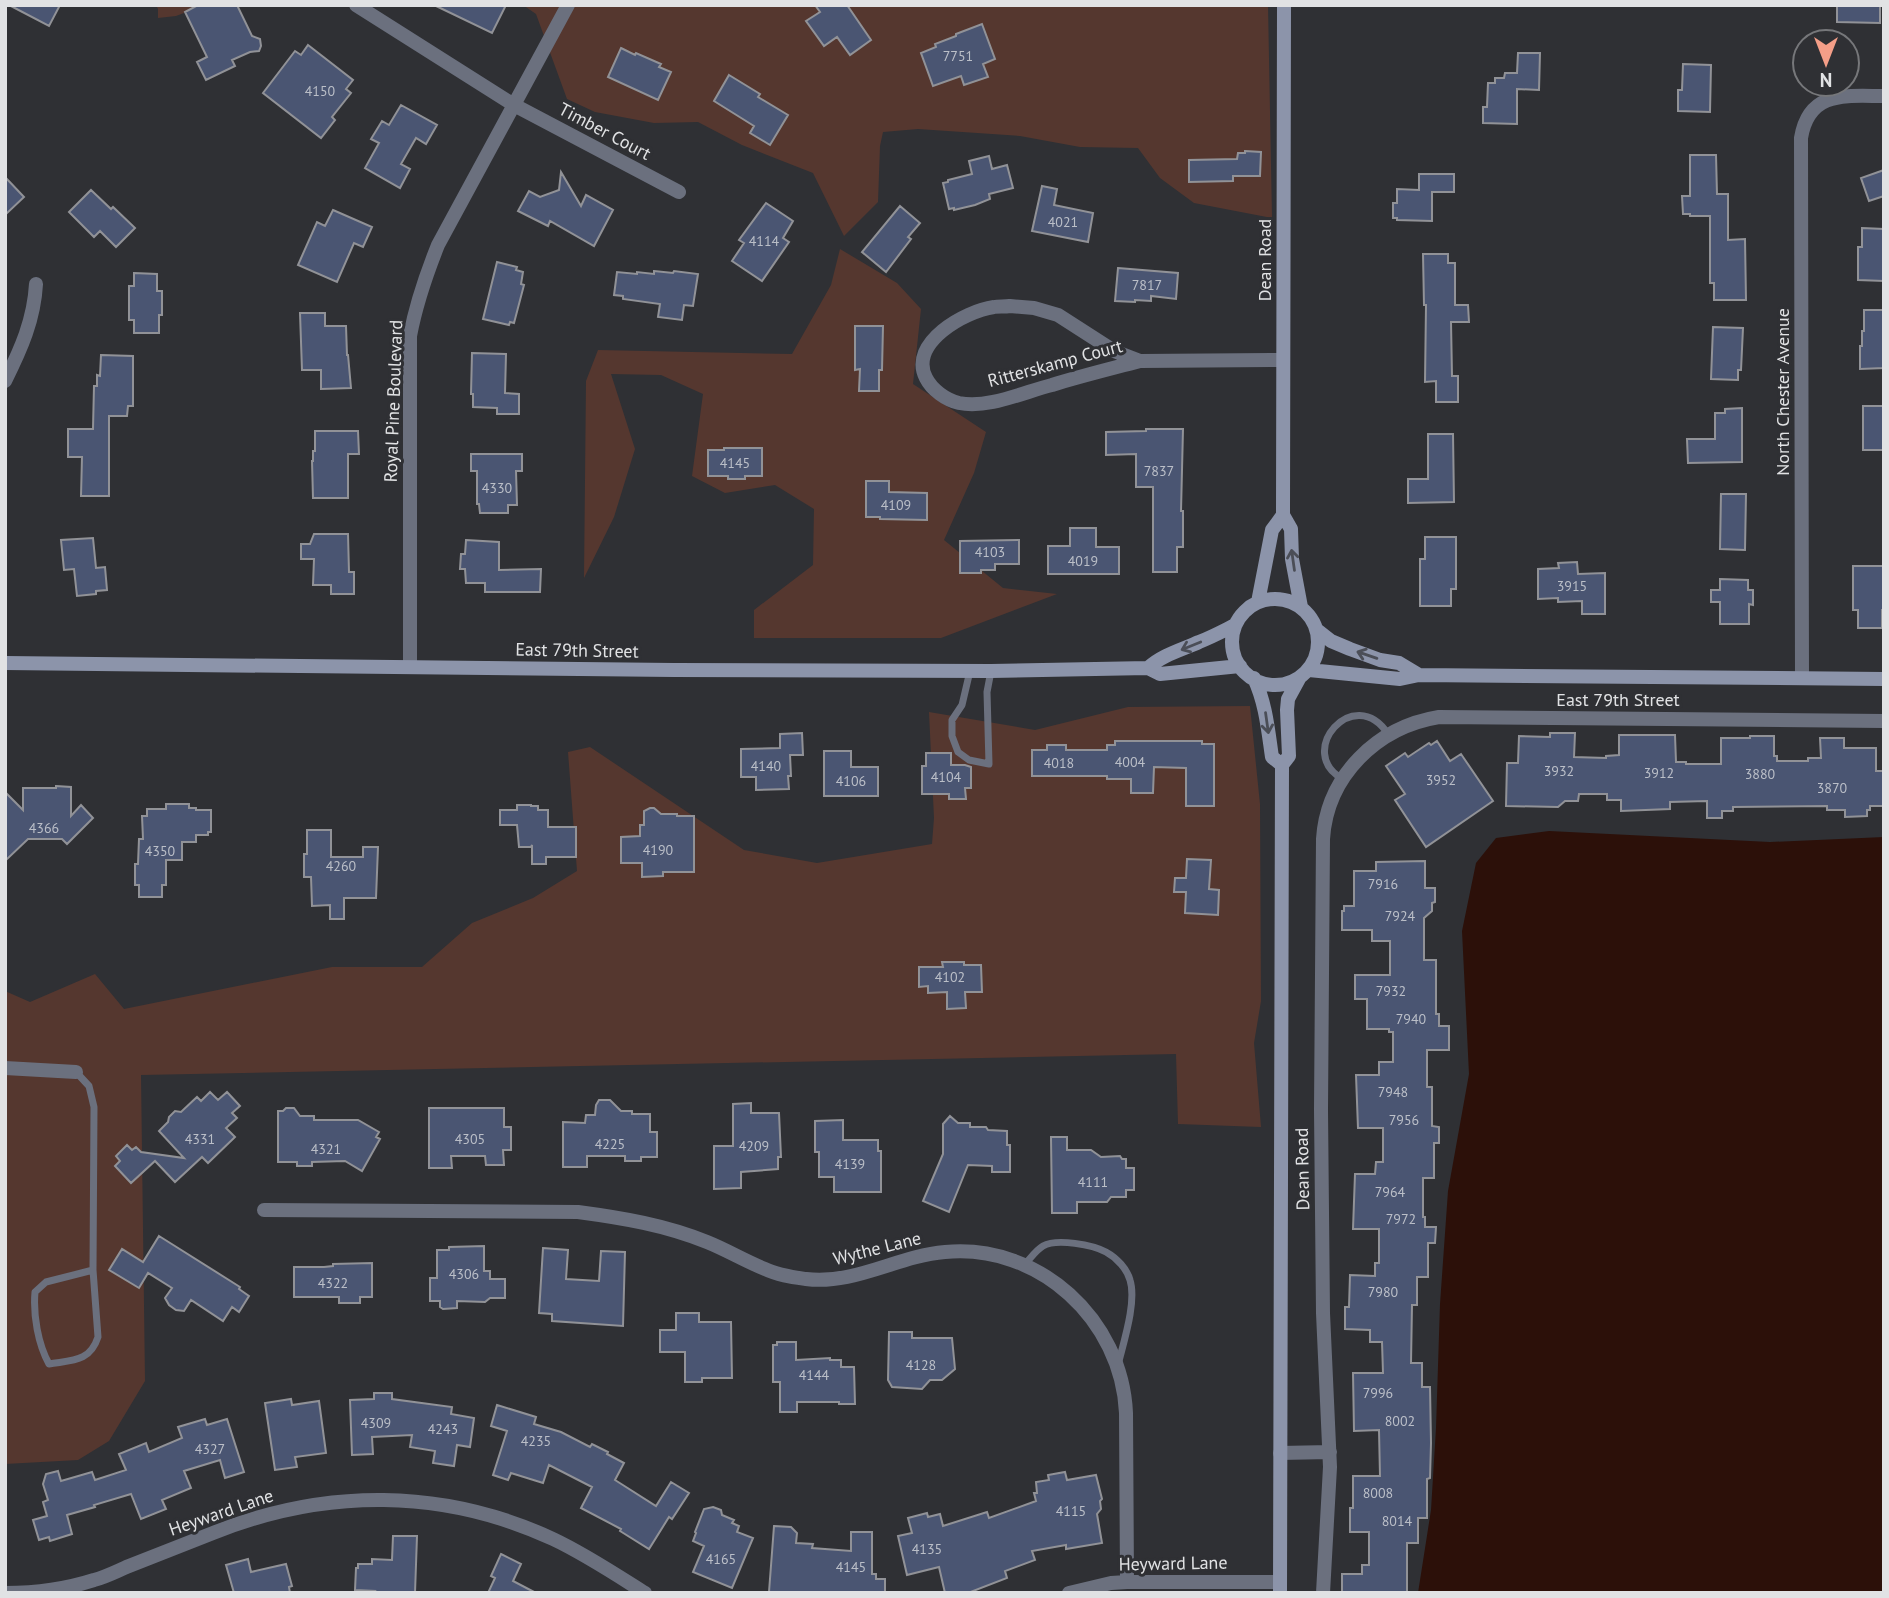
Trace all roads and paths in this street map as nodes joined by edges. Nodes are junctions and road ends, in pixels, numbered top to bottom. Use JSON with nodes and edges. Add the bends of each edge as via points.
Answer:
{"nodes":[{"id":1,"x":356,"y":5,"type":"edge"},
{"id":2,"x":568,"y":5,"type":"edge"},
{"id":3,"x":1284,"y":5,"type":"edge"},
{"id":4,"x":1884,"y":96,"type":"edge"},
{"id":5,"x":514,"y":105,"type":"junction"},
{"id":6,"x":679,"y":191,"type":"dead end"},
{"id":7,"x":36,"y":284,"type":"dead end"},
{"id":8,"x":1283,"y":360,"type":"junction"},
{"id":9,"x":1140,"y":361,"type":"junction"},
{"id":10,"x":5,"y":381,"type":"edge"},
{"id":11,"x":1283,"y":515,"type":"junction"},
{"id":12,"x":1258,"y":602,"type":"junction"},
{"id":13,"x":1301,"y":607,"type":"junction"},
{"id":14,"x":1236,"y":625,"type":"junction"},
{"id":15,"x":1317,"y":630,"type":"junction"},
{"id":16,"x":5,"y":663,"type":"edge"},
{"id":17,"x":1240,"y":666,"type":"junction"},
{"id":18,"x":410,"y":667,"type":"junction"},
{"id":19,"x":1148,"y":668,"type":"junction"},
{"id":20,"x":970,"y":671,"type":"junction"},
{"id":21,"x":991,"y":671,"type":"junction"},
{"id":22,"x":1304,"y":673,"type":"junction"},
{"id":23,"x":1419,"y":675,"type":"junction"},
{"id":24,"x":1254,"y":678,"type":"junction"},
{"id":25,"x":1802,"y":678,"type":"junction"},
{"id":26,"x":1884,"y":679,"type":"edge"},
{"id":27,"x":1884,"y":720,"type":"edge"},
{"id":28,"x":1388,"y":734,"type":"junction"},
{"id":29,"x":1362,"y":755,"type":"joint"},
{"id":30,"x":1282,"y":765,"type":"junction"},
{"id":31,"x":1343,"y":779,"type":"junction"},
{"id":32,"x":5,"y":1068,"type":"edge"},
{"id":33,"x":76,"y":1072,"type":"joint"},
{"id":34,"x":264,"y":1210,"type":"dead end"},
{"id":35,"x":1024,"y":1265,"type":"junction"},
{"id":36,"x":93,"y":1270,"type":"junction"},
{"id":37,"x":1118,"y":1366,"type":"junction"},
{"id":38,"x":1330,"y":1452,"type":"junction"},
{"id":39,"x":1280,"y":1453,"type":"junction"},
{"id":40,"x":1127,"y":1582,"type":"junction"},
{"id":41,"x":1280,"y":1587,"type":"edge"},
{"id":42,"x":5,"y":1592,"type":"edge"},
{"id":43,"x":30,"y":1592,"type":"edge"},
{"id":44,"x":645,"y":1593,"type":"edge"},
{"id":45,"x":1069,"y":1593,"type":"edge"},
{"id":46,"x":1322,"y":1593,"type":"edge"}],
"edges":[{"from":1,"to":5,"type":"street","name":"Timber Court"},
{"from":2,"to":5,"type":"street","name":"Royal Pine Boulevard"},
{"from":3,"to":8,"type":"street","name":"Dean Road"},
{"from":4,"to":25,"type":"street","name":"North Chester Avenue","via":[[1832,97],[1814,110],[1801,138]]},
{"from":5,"to":6,"type":"street","name":"Timber Court"},
{"from":5,"to":18,"type":"street","name":"Royal Pine Boulevard","via":[[438,245],[413,319]]},
{"from":7,"to":10,"type":"street","via":[[30,326]]},
{"from":8,"to":9,"type":"street","name":"Ritterskamp Court"},
{"from":8,"to":11,"type":"street","name":"Dean Road"},
{"from":9,"to":9,"type":"street","name":"Ritterskamp Court","via":[[1114,351],[1058,315],[1010,306],[993,307],[951,325],[930,344],[922,367],[940,395],[974,403],[1003,400]]},
{"from":11,"to":12,"type":"street","name":"Dean Road","via":[[1272,530]]},
{"from":13,"to":11,"type":"street","name":"Dean Road","one_way":true,"via":[[1291,529]]},
{"from":12,"to":13,"type":"street","via":[[1275,598]]},
{"from":12,"to":14,"type":"street"},
{"from":13,"to":15,"type":"street"},
{"from":14,"to":17,"type":"street","via":[[1233,650]]},
{"from":14,"to":19,"type":"street","name":"East 79th Street","one_way":true},
{"from":15,"to":22,"type":"street","via":[[1317,652]]},
{"from":23,"to":15,"type":"street","name":"East 79th Street","one_way":true,"via":[[1399,663],[1331,641]]},
{"from":16,"to":18,"type":"street","name":"East 79th Street"},
{"from":17,"to":19,"type":"street","name":"East 79th Street","via":[[1160,674]]},
{"from":17,"to":24,"type":"street"},
{"from":18,"to":20,"type":"street","name":"East 79th Street"},
{"from":19,"to":21,"type":"street","name":"East 79th Street"},
{"from":20,"to":21,"type":"street","name":"East 79th Street"},
{"from":20,"to":21,"type":"lane","via":[[952,736],[958,752],[989,764],[987,692]]},
{"from":22,"to":23,"type":"street","name":"East 79th Street","via":[[1400,679]]},
{"from":22,"to":24,"type":"street","via":[[1282,684]]},
{"from":22,"to":30,"type":"street","name":"Dean Road","via":[[1288,699],[1289,756]]},
{"from":23,"to":25,"type":"street","name":"East 79th Street"},
{"from":24,"to":30,"type":"street","name":"Dean Road","one_way":true,"via":[[1265,708],[1272,757]]},
{"from":25,"to":26,"type":"street","name":"East 79th Street"},
{"from":27,"to":28,"type":"street","name":"East 79th Street","via":[[1438,717]]},
{"from":28,"to":29,"type":"street","name":"East 79th Street"},
{"from":28,"to":31,"type":"lane","via":[[1364,716],[1341,720],[1332,728],[1325,757]]},
{"from":29,"to":31,"type":"street","name":"Dean Road"},
{"from":30,"to":39,"type":"street","name":"Dean Road"},
{"from":31,"to":38,"type":"street","name":"Dean Road","via":[[1324,832],[1321,945],[1322,1313]]},
{"from":32,"to":33,"type":"street"},
{"from":33,"to":36,"type":"lane","via":[[89,1086],[94,1107]]},
{"from":34,"to":35,"type":"street","name":"Wythe Lane","via":[[578,1212],[673,1230],[763,1269],[808,1279],[850,1277],[946,1252],[988,1254]]},
{"from":35,"to":37,"type":"street","name":"Wythe Lane","via":[[1056,1283],[1081,1305],[1104,1336]]},
{"from":35,"to":37,"type":"lane","via":[[1044,1245],[1055,1242],[1091,1247],[1120,1262],[1130,1280],[1132,1298]]},
{"from":36,"to":36,"type":"lane","via":[[95,1347],[85,1357],[49,1364],[34,1306],[35,1292],[47,1282]]},
{"from":37,"to":40,"type":"street","name":"Wythe Lane","via":[[1126,1403]]},
{"from":38,"to":39,"type":"street"},
{"from":38,"to":46,"type":"street","name":"Dean Road"},
{"from":39,"to":41,"type":"street","name":"Dean Road"},
{"from":40,"to":41,"type":"street","name":"Heyward Lane"},
{"from":40,"to":45,"type":"street","name":"Heyward Lane"},
{"from":42,"to":43,"type":"street","name":"Heyward Lane"},
{"from":43,"to":44,"type":"street","name":"Heyward Lane","via":[[93,1581],[271,1513],[354,1500],[421,1502],[494,1516],[583,1554]]}]}
